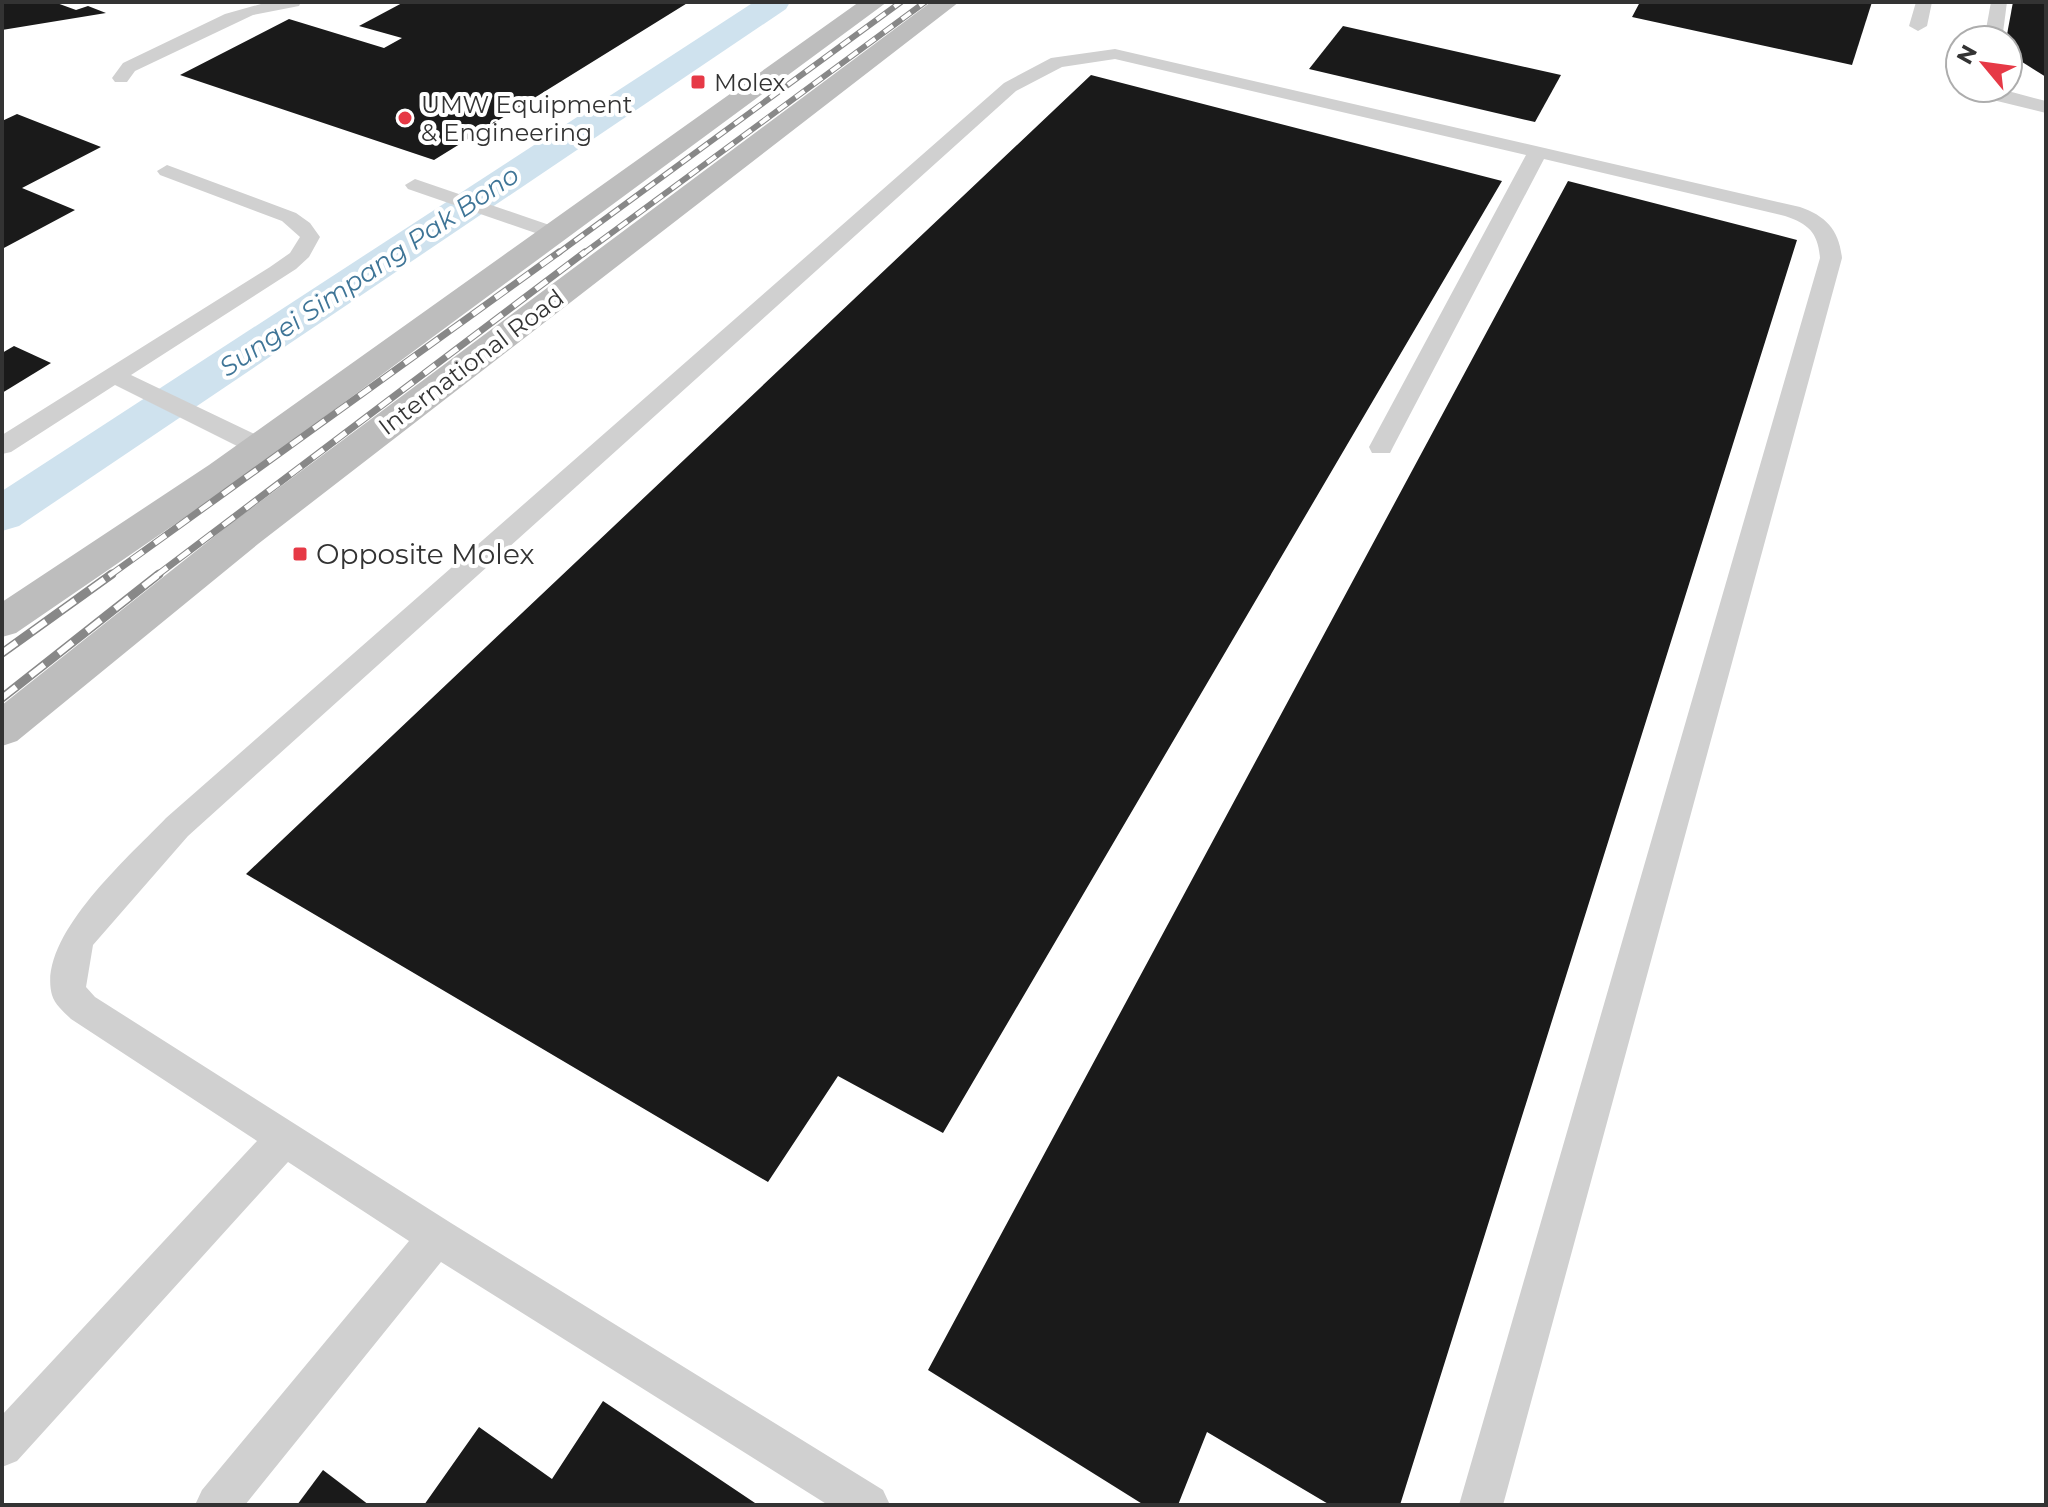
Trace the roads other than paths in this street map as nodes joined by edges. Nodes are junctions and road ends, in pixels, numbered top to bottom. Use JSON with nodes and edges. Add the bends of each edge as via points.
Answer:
{"nodes":[{"id":1,"x":293,"y":2,"type":"edge"},
{"id":2,"x":875,"y":2,"type":"edge"},
{"id":3,"x":947,"y":2,"type":"edge"},
{"id":4,"x":1924,"y":2,"type":"edge"},
{"id":5,"x":1999,"y":2,"type":"edge"},
{"id":6,"x":1996,"y":24,"type":"edge"},
{"id":7,"x":1918,"y":26,"type":"dead end"},
{"id":8,"x":121,"y":78,"type":"dead end"},
{"id":9,"x":2024,"y":102,"type":"edge"},
{"id":10,"x":2046,"y":107,"type":"edge"},
{"id":11,"x":1538,"y":151,"type":"junction"},
{"id":12,"x":167,"y":171,"type":"dead end"},
{"id":13,"x":416,"y":185,"type":"dead end"},
{"id":14,"x":554,"y":233,"type":"junction"},
{"id":15,"x":115,"y":376,"type":"junction"},
{"id":16,"x":2,"y":446,"type":"edge"},
{"id":17,"x":260,"y":447,"type":"junction"},
{"id":18,"x":1381,"y":447,"type":"dead end"},
{"id":19,"x":2,"y":622,"type":"edge"},
{"id":20,"x":2,"y":729,"type":"edge"},
{"id":21,"x":286,"y":1137,"type":"junction"},
{"id":22,"x":437,"y":1237,"type":"junction"},
{"id":23,"x":2,"y":1446,"type":"edge"},
{"id":24,"x":217,"y":1505,"type":"edge"},
{"id":25,"x":868,"y":1505,"type":"edge"},
{"id":26,"x":1481,"y":1505,"type":"edge"}],
"edges":[{"from":1,"to":8,"type":"lane","via":[[231,18],[129,67]]},
{"from":2,"to":14,"type":"main road","name":"International Road"},
{"from":3,"to":20,"type":"main road","name":"International Road","via":[[244,534]]},
{"from":4,"to":7,"type":"lane"},
{"from":5,"to":6,"type":"lane"},
{"from":9,"to":10,"type":"lane"},
{"from":11,"to":18,"type":"lane"},
{"from":11,"to":21,"type":"lane","via":[[1115,54],[1057,62],[1010,87],[177,827],[78,938],[68,993],[83,1008]]},
{"from":11,"to":26,"type":"lane","via":[[1799,213],[1819,223],[1831,239],[1831,258]]},
{"from":12,"to":15,"type":"lane","via":[[289,217],[310,237],[298,258]]},
{"from":13,"to":14,"type":"lane"},
{"from":14,"to":17,"type":"main road","name":"International Road"},
{"from":15,"to":16,"type":"lane"},
{"from":15,"to":17,"type":"lane"},
{"from":17,"to":19,"type":"main road","name":"International Road"},
{"from":21,"to":22,"type":"lane"},
{"from":21,"to":23,"type":"lane"},
{"from":22,"to":24,"type":"lane"},
{"from":22,"to":25,"type":"lane"}]}
